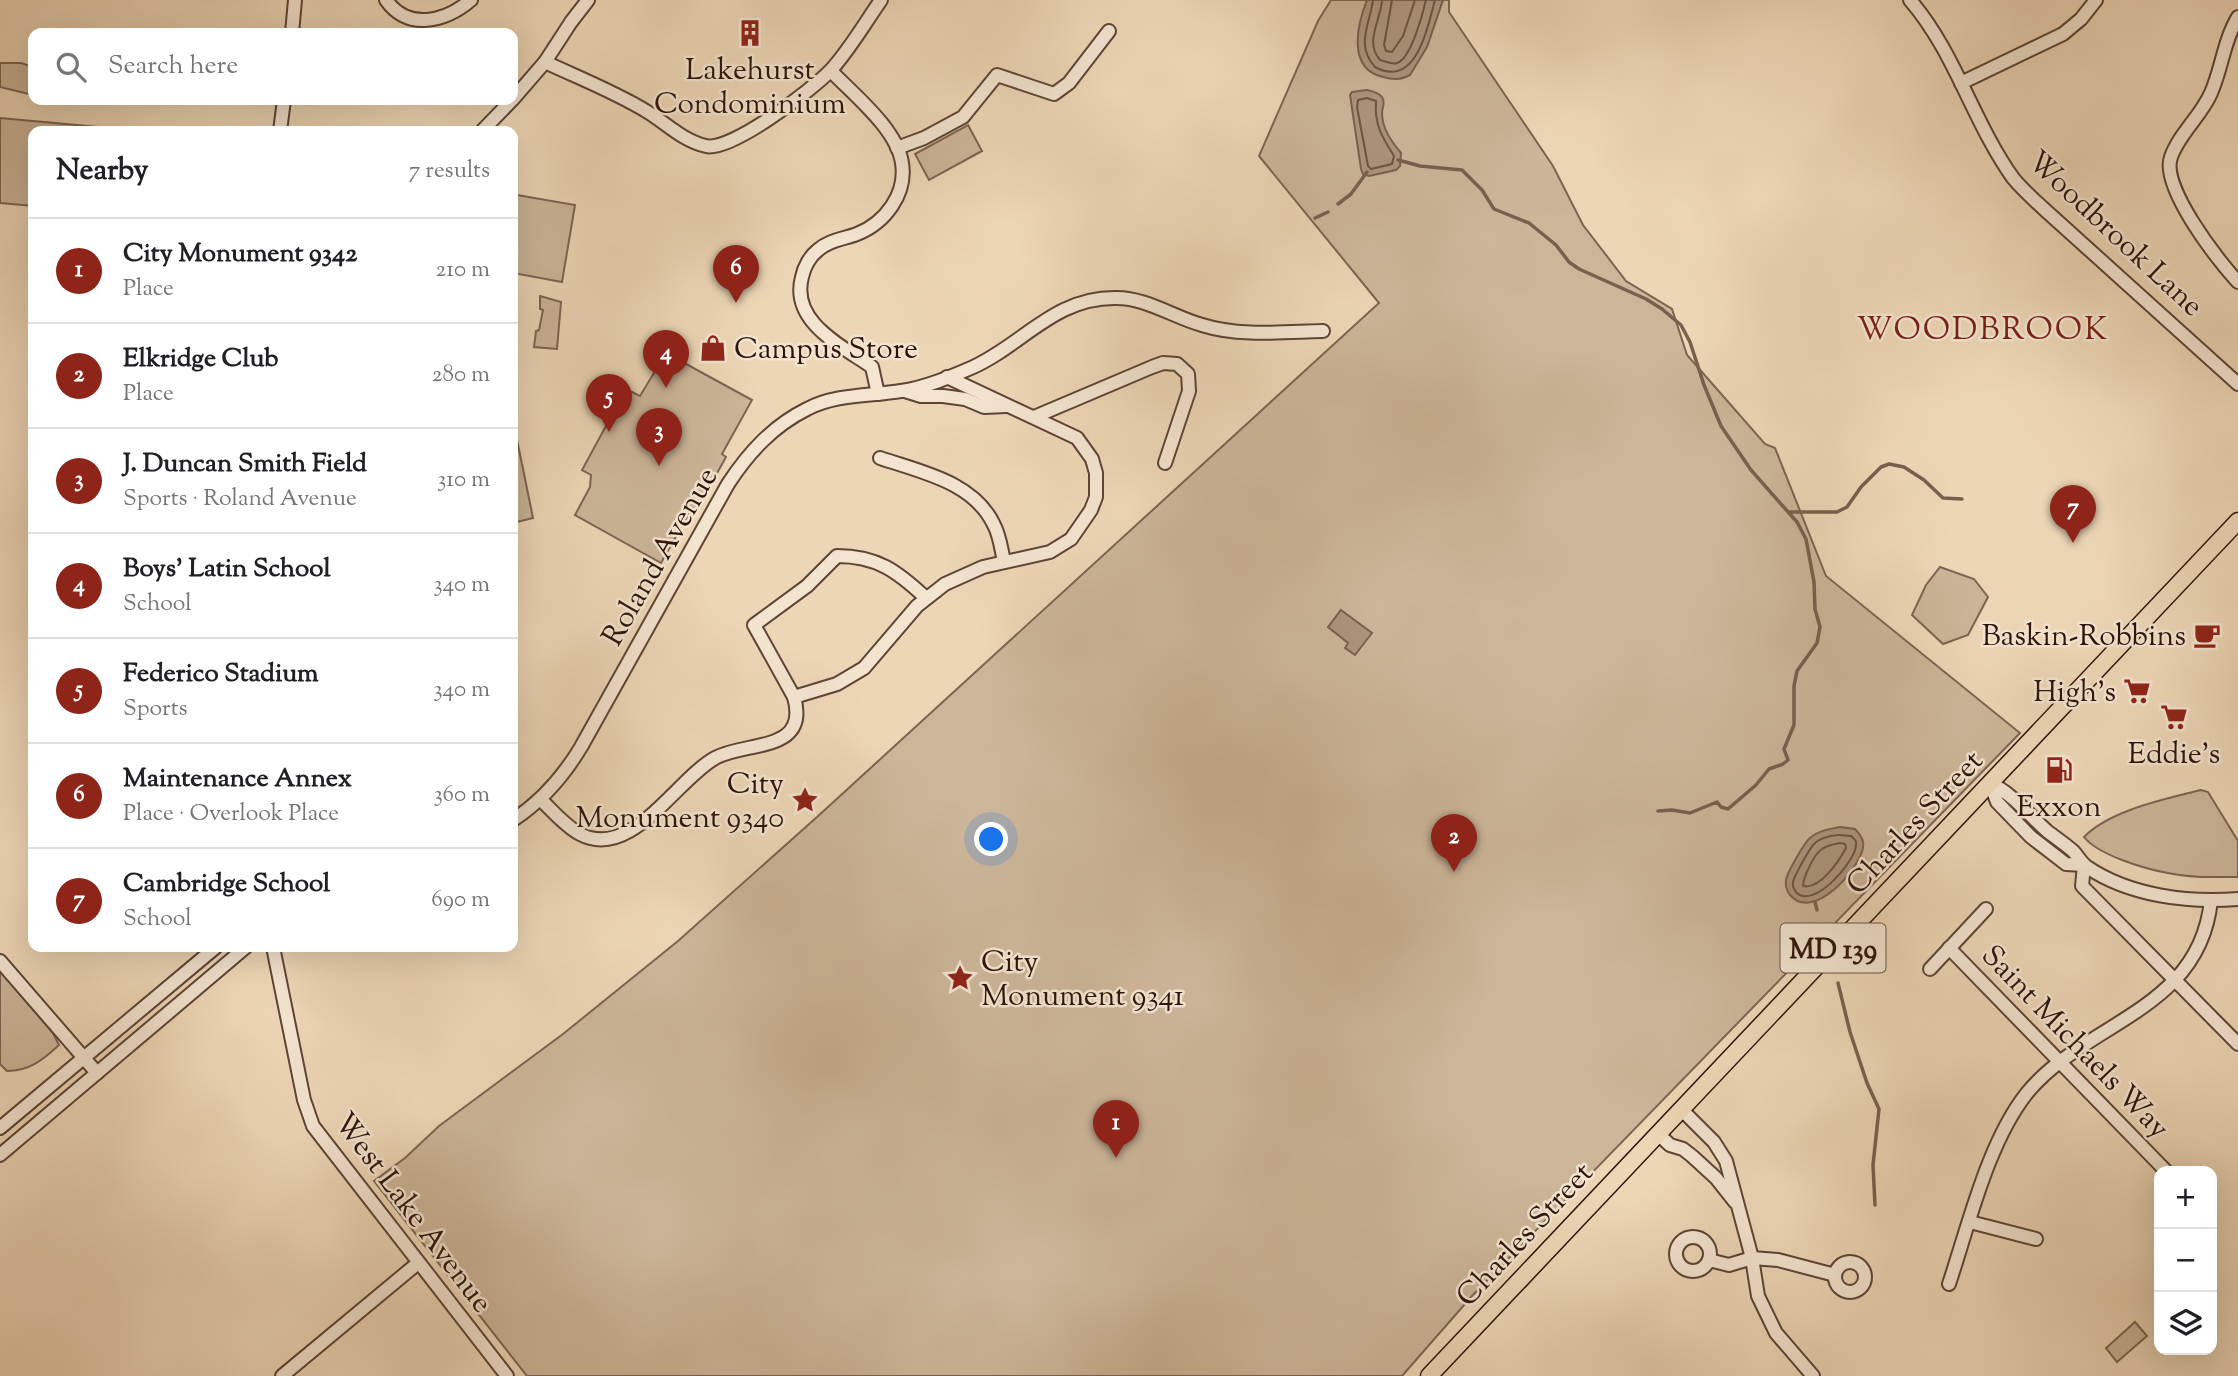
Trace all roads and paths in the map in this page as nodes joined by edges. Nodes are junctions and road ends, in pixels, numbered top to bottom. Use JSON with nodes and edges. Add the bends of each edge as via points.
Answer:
{"nodes":[{"id":1,"x":295,"y":0,"type":"edge"},
{"id":2,"x":386,"y":0,"type":"edge"},
{"id":3,"x":471,"y":0,"type":"edge"},
{"id":4,"x":588,"y":0,"type":"edge"},
{"id":5,"x":881,"y":0,"type":"edge"},
{"id":6,"x":1910,"y":0,"type":"edge"},
{"id":7,"x":2096,"y":0,"type":"edge"},
{"id":8,"x":2238,"y":17,"type":"edge"},
{"id":9,"x":292,"y":28,"type":"edge"},
{"id":10,"x":1109,"y":31,"type":"dead end"},
{"id":11,"x":545,"y":62,"type":"junction"},
{"id":12,"x":831,"y":71,"type":"junction"},
{"id":13,"x":1961,"y":83,"type":"junction"},
{"id":14,"x":518,"y":92,"type":"edge"},
{"id":15,"x":283,"y":105,"type":"edge"},
{"id":16,"x":506,"y":105,"type":"edge"},
{"id":17,"x":281,"y":126,"type":"edge"},
{"id":18,"x":487,"y":126,"type":"edge"},
{"id":19,"x":898,"y":148,"type":"junction"},
{"id":20,"x":2238,"y":282,"type":"edge"},
{"id":21,"x":1323,"y":331,"type":"dead end"},
{"id":22,"x":947,"y":377,"type":"junction"},
{"id":23,"x":2238,"y":384,"type":"edge"},
{"id":24,"x":904,"y":391,"type":"junction"},
{"id":25,"x":878,"y":394,"type":"junction"},
{"id":26,"x":1009,"y":405,"type":"junction"},
{"id":27,"x":1034,"y":417,"type":"junction"},
{"id":28,"x":880,"y":458,"type":"dead end"},
{"id":29,"x":1165,"y":463,"type":"dead end"},
{"id":30,"x":2238,"y":521,"type":"edge"},
{"id":31,"x":1004,"y":561,"type":"junction"},
{"id":32,"x":926,"y":598,"type":"junction"},
{"id":33,"x":794,"y":697,"type":"junction"},
{"id":34,"x":1990,"y":782,"type":"junction"},
{"id":35,"x":540,"y":799,"type":"junction"},
{"id":36,"x":518,"y":816,"type":"edge"},
{"id":37,"x":2084,"y":865,"type":"junction"},
{"id":38,"x":2238,"y":899,"type":"edge"},
{"id":39,"x":2211,"y":900,"type":"junction"},
{"id":40,"x":1986,"y":909,"type":"dead end"},
{"id":41,"x":1949,"y":948,"type":"junction"},
{"id":42,"x":210,"y":952,"type":"edge"},
{"id":43,"x":240,"y":952,"type":"edge"},
{"id":44,"x":274,"y":952,"type":"edge"},
{"id":45,"x":0,"y":961,"type":"edge"},
{"id":46,"x":1930,"y":968,"type":"dead end"},
{"id":47,"x":2173,"y":979,"type":"junction"},
{"id":48,"x":2238,"y":1044,"type":"edge"},
{"id":49,"x":84,"y":1058,"type":"junction"},
{"id":50,"x":2059,"y":1061,"type":"junction"},
{"id":51,"x":97,"y":1073,"type":"junction"},
{"id":52,"x":1681,"y":1109,"type":"junction"},
{"id":53,"x":0,"y":1128,"type":"edge"},
{"id":54,"x":1658,"y":1134,"type":"junction"},
{"id":55,"x":0,"y":1154,"type":"edge"},
{"id":56,"x":2161,"y":1166,"type":"edge"},
{"id":57,"x":1738,"y":1205,"type":"junction"},
{"id":58,"x":1970,"y":1222,"type":"junction"},
{"id":59,"x":2036,"y":1239,"type":"dead end"},
{"id":60,"x":1752,"y":1258,"type":"junction"},
{"id":61,"x":1709,"y":1260,"type":"dead end"},
{"id":62,"x":418,"y":1263,"type":"junction"},
{"id":63,"x":1835,"y":1275,"type":"dead end"},
{"id":64,"x":1949,"y":1284,"type":"dead end"},
{"id":65,"x":282,"y":1376,"type":"edge"},
{"id":66,"x":507,"y":1376,"type":"edge"},
{"id":67,"x":1429,"y":1376,"type":"edge"},
{"id":68,"x":1813,"y":1376,"type":"edge"}],
"edges":[{"from":1,"to":9,"type":"street"},
{"from":2,"to":3,"type":"street","via":[[404,17],[423,20],[448,16]]},
{"from":4,"to":11,"type":"street"},
{"from":5,"to":12,"type":"street"},
{"from":6,"to":13,"type":"street","name":"Woodbrook Lane","via":[[1925,17]]},
{"from":7,"to":13,"type":"street","via":[[2063,34]]},
{"from":8,"to":20,"type":"street","via":[[2211,93],[2169,164],[2197,231]]},
{"from":10,"to":19,"type":"street","via":[[1069,83],[1054,94],[997,75],[962,117]]},
{"from":11,"to":12,"type":"street","via":[[709,147],[748,132]]},
{"from":11,"to":14,"type":"street"},
{"from":12,"to":19,"type":"street","via":[[877,118]]},
{"from":13,"to":23,"type":"street","name":"Woodbrook Lane","via":[[1993,146],[2023,188]]},
{"from":15,"to":17,"type":"street"},
{"from":16,"to":18,"type":"street"},
{"from":19,"to":25,"type":"street","via":[[902,177],[893,204],[881,220],[865,230],[818,250],[803,270],[800,283],[800,297],[812,322],[872,368]]},
{"from":21,"to":22,"type":"street","via":[[1221,329],[1136,300],[1101,299],[1056,312],[1000,352]]},
{"from":22,"to":24,"type":"street"},
{"from":22,"to":26,"type":"street"},
{"from":24,"to":25,"type":"street","name":"Roland Avenue"},
{"from":24,"to":26,"type":"street","via":[[965,399],[984,407]]},
{"from":25,"to":35,"type":"street","name":"Roland Avenue","via":[[809,407],[747,456],[582,747]]},
{"from":26,"to":27,"type":"street"},
{"from":27,"to":29,"type":"street","via":[[1152,367],[1177,364],[1188,374],[1189,391]]},
{"from":27,"to":31,"type":"street","via":[[1066,431],[1085,447],[1096,473],[1096,496],[1080,530],[1060,547]]},
{"from":28,"to":31,"type":"street","via":[[939,478],[979,502],[995,526]]},
{"from":30,"to":34,"type":"main road","name":"Charles Street","number":"MD 139"},
{"from":31,"to":32,"type":"street","via":[[963,574]]},
{"from":32,"to":33,"type":"street","via":[[864,668],[837,684]]},
{"from":32,"to":33,"type":"street","via":[[888,567],[870,559],[837,556],[807,586],[754,625]]},
{"from":33,"to":35,"type":"street","via":[[797,709],[792,728],[781,740],[715,758],[633,830],[611,840],[583,835]]},
{"from":34,"to":37,"type":"street","via":[[2007,791]]},
{"from":34,"to":52,"type":"main road","name":"Charles Street","number":"MD 139"},
{"from":35,"to":36,"type":"street","name":"Roland Avenue"},
{"from":37,"to":39,"type":"street","via":[[2140,890]]},
{"from":37,"to":47,"type":"street","via":[[2082,886]]},
{"from":38,"to":39,"type":"street"},
{"from":39,"to":47,"type":"street","via":[[2200,946]]},
{"from":40,"to":41,"type":"street"},
{"from":41,"to":46,"type":"street"},
{"from":41,"to":50,"type":"street","name":"Saint Michaels Way"},
{"from":42,"to":49,"type":"street"},
{"from":43,"to":51,"type":"street"},
{"from":44,"to":62,"type":"street","name":"West Lake Avenue","via":[[313,1126]]},
{"from":45,"to":49,"type":"street"},
{"from":47,"to":48,"type":"street"},
{"from":47,"to":50,"type":"street","via":[[2130,1018]]},
{"from":49,"to":51,"type":"street"},
{"from":49,"to":53,"type":"street"},
{"from":50,"to":56,"type":"street","name":"Saint Michaels Way"},
{"from":50,"to":58,"type":"street","via":[[2027,1093],[2010,1119]]},
{"from":51,"to":55,"type":"street"},
{"from":52,"to":54,"type":"main road","name":"Charles Street","number":"MD 139"},
{"from":52,"to":57,"type":"street","via":[[1726,1161]]},
{"from":54,"to":57,"type":"street","via":[[1692,1156]]},
{"from":54,"to":67,"type":"main road","name":"Charles Street","number":"MD 139"},
{"from":57,"to":60,"type":"street"},
{"from":58,"to":59,"type":"street"},
{"from":58,"to":64,"type":"street"},
{"from":60,"to":61,"type":"street","via":[[1729,1265]]},
{"from":60,"to":63,"type":"street","via":[[1788,1261]]},
{"from":60,"to":68,"type":"street","via":[[1758,1296],[1776,1333]]},
{"from":62,"to":65,"type":"street"},
{"from":62,"to":66,"type":"street","name":"West Lake Avenue"}]}
